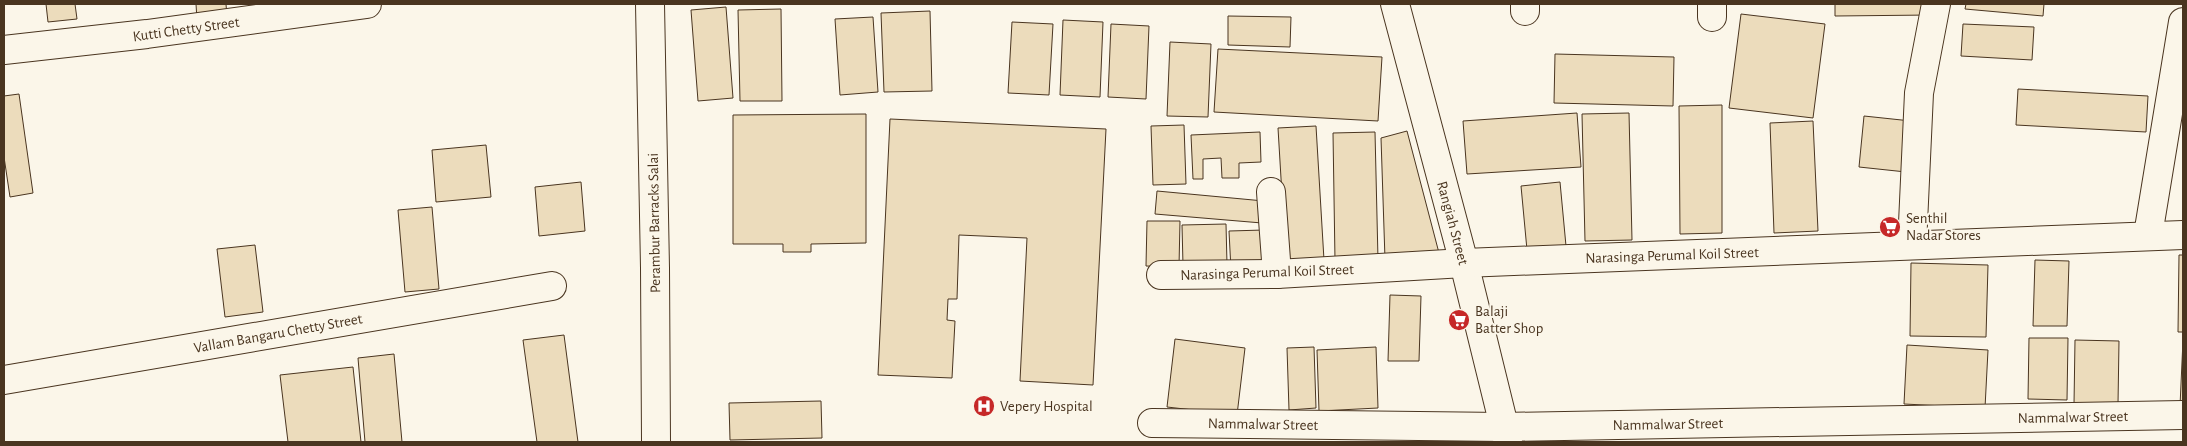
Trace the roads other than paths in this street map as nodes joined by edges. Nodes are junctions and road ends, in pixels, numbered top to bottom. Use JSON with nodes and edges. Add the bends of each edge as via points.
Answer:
{"nodes":[{"id":1,"x":367,"y":4,"type":"edge"},
{"id":2,"x":650,"y":4,"type":"edge"},
{"id":3,"x":1395,"y":4,"type":"edge"},
{"id":4,"x":1936,"y":4,"type":"edge"},
{"id":5,"x":2183,"y":22,"type":"edge"},
{"id":6,"x":4,"y":50,"type":"edge"},
{"id":7,"x":1271,"y":192,"type":"dead end"},
{"id":8,"x":2183,"y":234,"type":"edge"},
{"id":9,"x":2148,"y":236,"type":"junction"},
{"id":10,"x":1912,"y":245,"type":"junction"},
{"id":11,"x":1464,"y":263,"type":"junction"},
{"id":12,"x":1277,"y":274,"type":"junction"},
{"id":13,"x":1160,"y":275,"type":"dead end"},
{"id":14,"x":552,"y":286,"type":"dead end"},
{"id":15,"x":4,"y":380,"type":"edge"},
{"id":16,"x":2183,"y":415,"type":"edge"},
{"id":17,"x":1152,"y":423,"type":"dead end"},
{"id":18,"x":1506,"y":434,"type":"edge"},
{"id":19,"x":656,"y":442,"type":"edge"}],
"edges":[{"from":1,"to":6,"type":"street","name":"Kutti Chetty Street"},
{"from":2,"to":19,"type":"street","name":"Perambur Barracks Salai"},
{"from":3,"to":11,"type":"street","name":"Rangiah Street"},
{"from":4,"to":10,"type":"street","via":[[1919,93]]},
{"from":5,"to":9,"type":"street"},
{"from":7,"to":12,"type":"street"},
{"from":8,"to":9,"type":"street","name":"Narasinga Perumal Koil Street"},
{"from":9,"to":10,"type":"street","name":"Narasinga Perumal Koil Street"},
{"from":10,"to":11,"type":"street","name":"Narasinga Perumal Koil Street"},
{"from":11,"to":12,"type":"street","name":"Narasinga Perumal Koil Street"},
{"from":11,"to":18,"type":"street","name":"Rangiah Street"},
{"from":12,"to":13,"type":"street","name":"Narasinga Perumal Koil Street"},
{"from":14,"to":15,"type":"street","name":"Vallam Bangaru Chetty Street"},
{"from":16,"to":18,"type":"street","name":"Nammalwar Street"},
{"from":17,"to":18,"type":"street","name":"Nammalwar Street"}]}
